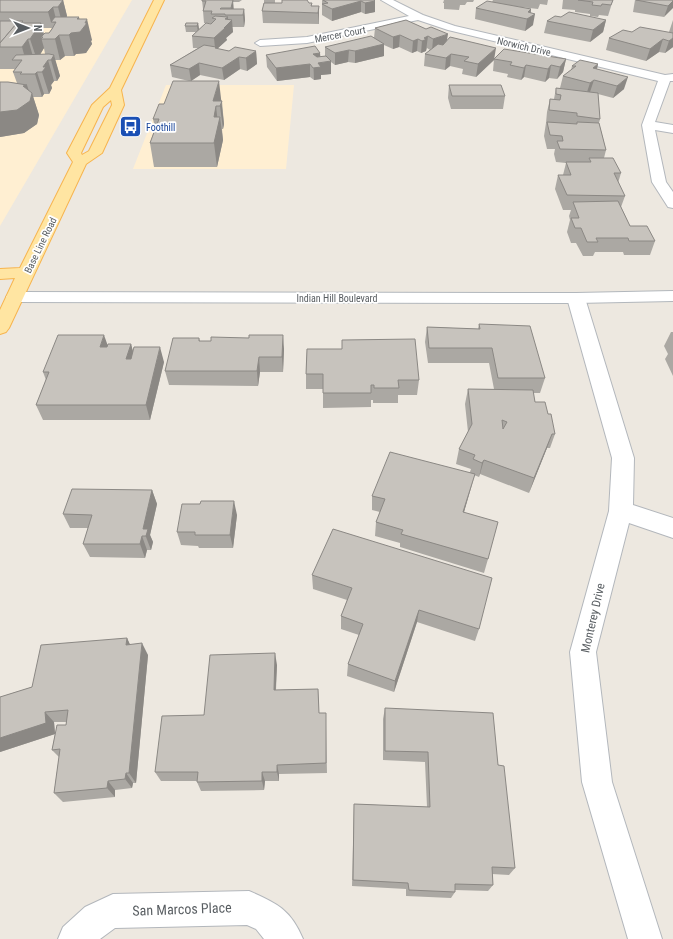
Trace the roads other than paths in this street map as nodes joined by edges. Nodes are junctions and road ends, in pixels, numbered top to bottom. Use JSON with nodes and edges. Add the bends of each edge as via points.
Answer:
{"nodes":[{"id":1,"x":159,"y":0,"type":"edge"},
{"id":2,"x":386,"y":0,"type":"edge"},
{"id":3,"x":418,"y":17,"type":"junction"},
{"id":4,"x":260,"y":43,"type":"dead end"},
{"id":5,"x":669,"y":78,"type":"edge"},
{"id":6,"x":115,"y":90,"type":"junction"},
{"id":7,"x":648,"y":126,"type":"junction"},
{"id":8,"x":673,"y":129,"type":"edge"},
{"id":9,"x":80,"y":162,"type":"junction"},
{"id":10,"x":673,"y":204,"type":"edge"},
{"id":11,"x":27,"y":273,"type":"junction"},
{"id":12,"x":0,"y":274,"type":"edge"},
{"id":13,"x":673,"y":296,"type":"edge"},
{"id":14,"x":8,"y":298,"type":"edge"},
{"id":15,"x":576,"y":298,"type":"junction"},
{"id":16,"x":0,"y":328,"type":"edge"},
{"id":17,"x":621,"y":511,"type":"junction"},
{"id":18,"x":673,"y":528,"type":"edge"},
{"id":19,"x":75,"y":939,"type":"edge"},
{"id":20,"x":286,"y":939,"type":"edge"},
{"id":21,"x":645,"y":939,"type":"edge"}],
"edges":[{"from":1,"to":6,"type":"main road","name":"Base Line Road"},
{"from":2,"to":3,"type":"street","name":"Norwich Drive"},
{"from":3,"to":4,"type":"street","name":"Mercer Court","via":[[308,40]]},
{"from":3,"to":5,"type":"street","name":"Norwich Drive","via":[[452,28]]},
{"from":5,"to":7,"type":"street"},
{"from":6,"to":9,"type":"main road","name":"Base Line Road","via":[[118,105],[95,153]]},
{"from":6,"to":9,"type":"main road","name":"Base Line Road","via":[[98,105],[74,153]]},
{"from":7,"to":8,"type":"street"},
{"from":7,"to":10,"type":"street","via":[[659,182]]},
{"from":9,"to":11,"type":"main road","name":"Base Line Road"},
{"from":11,"to":12,"type":"main road"},
{"from":11,"to":14,"type":"main road","name":"Base Line Road"},
{"from":13,"to":15,"type":"street","name":"Indian Hill Boulevard"},
{"from":14,"to":15,"type":"street","name":"Indian Hill Boulevard"},
{"from":14,"to":16,"type":"main road","name":"Base Line Road"},
{"from":15,"to":17,"type":"street","name":"Monterey Drive","via":[[623,458]]},
{"from":17,"to":18,"type":"street"},
{"from":17,"to":21,"type":"street","name":"Monterey Drive","via":[[583,652],[597,782]]},
{"from":19,"to":20,"type":"street","name":"San Marcos Place","via":[[97,919],[113,911],[249,908],[268,917]]}]}
